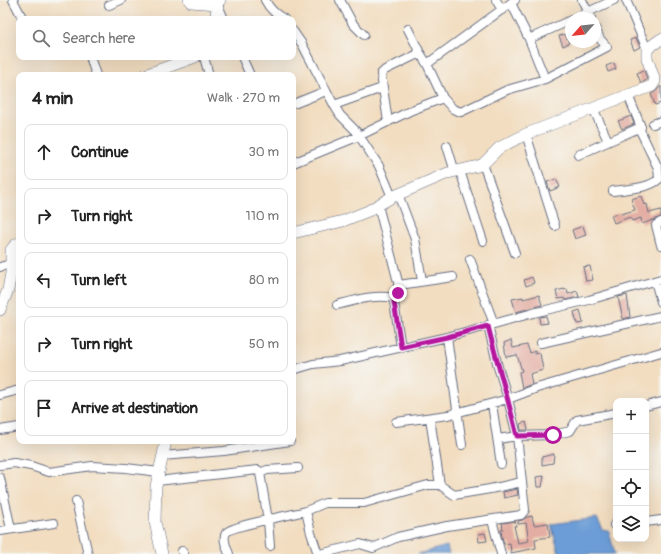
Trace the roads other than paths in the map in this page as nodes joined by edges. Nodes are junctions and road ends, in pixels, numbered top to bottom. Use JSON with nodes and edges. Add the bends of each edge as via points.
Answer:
{"nodes":[{"id":1,"x":13,"y":0,"type":"edge"},
{"id":2,"x":121,"y":0,"type":"edge"},
{"id":3,"x":189,"y":0,"type":"edge"},
{"id":4,"x":265,"y":0,"type":"edge"},
{"id":5,"x":340,"y":0,"type":"edge"},
{"id":6,"x":496,"y":0,"type":"edge"},
{"id":7,"x":582,"y":0,"type":"edge"},
{"id":8,"x":614,"y":0,"type":"edge"},
{"id":9,"x":626,"y":0,"type":"edge"},
{"id":10,"x":213,"y":2,"type":"edge"},
{"id":11,"x":513,"y":2,"type":"edge"},
{"id":12,"x":109,"y":5,"type":"dead end"},
{"id":13,"x":502,"y":10,"type":"junction"},
{"id":14,"x":588,"y":12,"type":"edge"},
{"id":15,"x":595,"y":12,"type":"edge"},
{"id":16,"x":21,"y":16,"type":"edge"},
{"id":17,"x":215,"y":16,"type":"edge"},
{"id":18,"x":222,"y":16,"type":"edge"},
{"id":19,"x":279,"y":16,"type":"edge"},
{"id":20,"x":565,"y":23,"type":"edge"},
{"id":21,"x":408,"y":29,"type":"dead end"},
{"id":22,"x":296,"y":35,"type":"edge"},
{"id":23,"x":364,"y":35,"type":"dead end"},
{"id":24,"x":529,"y":39,"type":"junction"},
{"id":25,"x":661,"y":39,"type":"edge"},
{"id":26,"x":601,"y":40,"type":"edge"},
{"id":27,"x":647,"y":49,"type":"junction"},
{"id":28,"x":420,"y":53,"type":"junction"},
{"id":29,"x":91,"y":60,"type":"edge"},
{"id":30,"x":188,"y":60,"type":"edge"},
{"id":31,"x":205,"y":60,"type":"edge"},
{"id":32,"x":243,"y":60,"type":"edge"},
{"id":33,"x":427,"y":64,"type":"junction"},
{"id":34,"x":95,"y":72,"type":"edge"},
{"id":35,"x":154,"y":72,"type":"edge"},
{"id":36,"x":208,"y":72,"type":"edge"},
{"id":37,"x":249,"y":72,"type":"edge"},
{"id":38,"x":545,"y":79,"type":"junction"},
{"id":39,"x":658,"y":82,"type":"edge"},
{"id":40,"x":382,"y":88,"type":"junction"},
{"id":41,"x":326,"y":91,"type":"junction"},
{"id":42,"x":628,"y":95,"type":"junction"},
{"id":43,"x":443,"y":98,"type":"junction"},
{"id":44,"x":296,"y":102,"type":"dead end"},
{"id":45,"x":334,"y":105,"type":"junction"},
{"id":46,"x":593,"y":108,"type":"junction"},
{"id":47,"x":661,"y":121,"type":"edge"},
{"id":48,"x":388,"y":122,"type":"junction"},
{"id":49,"x":653,"y":124,"type":"dead end"},
{"id":50,"x":639,"y":128,"type":"junction"},
{"id":51,"x":526,"y":134,"type":"junction"},
{"id":52,"x":359,"y":136,"type":"junction"},
{"id":53,"x":608,"y":141,"type":"junction"},
{"id":54,"x":447,"y":146,"type":"dead end"},
{"id":55,"x":578,"y":155,"type":"dead end"},
{"id":56,"x":296,"y":161,"type":"edge"},
{"id":57,"x":483,"y":164,"type":"junction"},
{"id":58,"x":458,"y":171,"type":"junction"},
{"id":59,"x":613,"y":191,"type":"dead end"},
{"id":60,"x":395,"y":196,"type":"junction"},
{"id":61,"x":378,"y":205,"type":"junction"},
{"id":62,"x":661,"y":222,"type":"edge"},
{"id":63,"x":555,"y":226,"type":"dead end"},
{"id":64,"x":296,"y":232,"type":"edge"},
{"id":65,"x":483,"y":241,"type":"dead end"},
{"id":66,"x":16,"y":244,"type":"edge"},
{"id":67,"x":661,"y":245,"type":"edge"},
{"id":68,"x":515,"y":253,"type":"dead end"},
{"id":69,"x":470,"y":260,"type":"dead end"},
{"id":70,"x":5,"y":266,"type":"edge"},
{"id":71,"x":453,"y":276,"type":"dead end"},
{"id":72,"x":658,"y":280,"type":"edge"},
{"id":73,"x":422,"y":281,"type":"junction"},
{"id":74,"x":399,"y":285,"type":"junction"},
{"id":75,"x":394,"y":298,"type":"junction"},
{"id":76,"x":661,"y":302,"type":"edge"},
{"id":77,"x":337,"y":305,"type":"dead end"},
{"id":78,"x":0,"y":310,"type":"edge"},
{"id":79,"x":661,"y":316,"type":"edge"},
{"id":80,"x":491,"y":325,"type":"junction"},
{"id":81,"x":447,"y":337,"type":"junction"},
{"id":82,"x":541,"y":343,"type":"dead end"},
{"id":83,"x":401,"y":347,"type":"junction"},
{"id":84,"x":661,"y":352,"type":"edge"},
{"id":85,"x":296,"y":369,"type":"edge"},
{"id":86,"x":16,"y":391,"type":"edge"},
{"id":87,"x":0,"y":395,"type":"edge"},
{"id":88,"x":508,"y":398,"type":"junction"},
{"id":89,"x":661,"y":402,"type":"edge"},
{"id":90,"x":492,"y":404,"type":"junction"},
{"id":91,"x":649,"y":405,"type":"edge"},
{"id":92,"x":457,"y":413,"type":"junction"},
{"id":93,"x":613,"y":413,"type":"edge"},
{"id":94,"x":430,"y":418,"type":"junction"},
{"id":95,"x":396,"y":422,"type":"dead end"},
{"id":96,"x":16,"y":427,"type":"edge"},
{"id":97,"x":0,"y":430,"type":"edge"},
{"id":98,"x":517,"y":436,"type":"junction"},
{"id":99,"x":498,"y":438,"type":"junction"},
{"id":100,"x":165,"y":444,"type":"edge"},
{"id":101,"x":254,"y":444,"type":"edge"},
{"id":102,"x":462,"y":445,"type":"dead end"},
{"id":103,"x":162,"y":456,"type":"junction"},
{"id":104,"x":501,"y":464,"type":"dead end"},
{"id":105,"x":0,"y":465,"type":"edge"},
{"id":106,"x":298,"y":468,"type":"dead end"},
{"id":107,"x":260,"y":473,"type":"junction"},
{"id":108,"x":158,"y":476,"type":"junction"},
{"id":109,"x":0,"y":478,"type":"edge"},
{"id":110,"x":522,"y":482,"type":"junction"},
{"id":111,"x":440,"y":485,"type":"junction"},
{"id":112,"x":76,"y":501,"type":"dead end"},
{"id":113,"x":306,"y":511,"type":"junction"},
{"id":114,"x":268,"y":520,"type":"junction"},
{"id":115,"x":492,"y":520,"type":"junction"},
{"id":116,"x":661,"y":520,"type":"edge"},
{"id":117,"x":649,"y":522,"type":"edge"},
{"id":118,"x":54,"y":523,"type":"dead end"},
{"id":119,"x":11,"y":529,"type":"junction"},
{"id":120,"x":0,"y":531,"type":"edge"},
{"id":121,"x":381,"y":545,"type":"junction"},
{"id":122,"x":270,"y":546,"type":"dead end"},
{"id":123,"x":88,"y":554,"type":"edge"},
{"id":124,"x":162,"y":554,"type":"edge"},
{"id":125,"x":229,"y":554,"type":"edge"},
{"id":126,"x":319,"y":554,"type":"edge"},
{"id":127,"x":382,"y":554,"type":"edge"},
{"id":128,"x":502,"y":554,"type":"edge"}],
"edges":[{"from":1,"to":16,"type":"street"},
{"from":2,"to":12,"type":"street"},
{"from":3,"to":10,"type":"street"},
{"from":4,"to":19,"type":"street"},
{"from":5,"to":23,"type":"street","via":[[353,24]]},
{"from":6,"to":13,"type":"street"},
{"from":7,"to":14,"type":"street"},
{"from":8,"to":15,"type":"street"},
{"from":9,"to":27,"type":"street"},
{"from":10,"to":17,"type":"street"},
{"from":10,"to":18,"type":"street"},
{"from":11,"to":13,"type":"street"},
{"from":11,"to":24,"type":"street"},
{"from":13,"to":33,"type":"street"},
{"from":20,"to":24,"type":"street"},
{"from":21,"to":28,"type":"street"},
{"from":22,"to":41,"type":"street"},
{"from":24,"to":38,"type":"street"},
{"from":25,"to":27,"type":"street"},
{"from":26,"to":38,"type":"street","via":[[607,47]]},
{"from":27,"to":39,"type":"street","via":[[647,58]]},
{"from":28,"to":33,"type":"street"},
{"from":28,"to":40,"type":"street","via":[[384,70],[381,74]]},
{"from":29,"to":34,"type":"street"},
{"from":30,"to":35,"type":"street"},
{"from":31,"to":36,"type":"street"},
{"from":32,"to":37,"type":"street"},
{"from":33,"to":43,"type":"street"},
{"from":38,"to":43,"type":"street","via":[[506,90],[461,112],[453,109]]},
{"from":39,"to":42,"type":"street"},
{"from":40,"to":45,"type":"street"},
{"from":40,"to":48,"type":"street"},
{"from":41,"to":44,"type":"street"},
{"from":41,"to":45,"type":"street"},
{"from":42,"to":46,"type":"street"},
{"from":42,"to":50,"type":"street","via":[[641,127]]},
{"from":43,"to":48,"type":"street"},
{"from":45,"to":52,"type":"street"},
{"from":46,"to":51,"type":"street"},
{"from":46,"to":53,"type":"street"},
{"from":47,"to":49,"type":"street"},
{"from":48,"to":52,"type":"street"},
{"from":50,"to":53,"type":"street"},
{"from":50,"to":59,"type":"street","via":[[658,168],[659,179],[647,185]]},
{"from":51,"to":57,"type":"street","via":[[499,148]]},
{"from":51,"to":63,"type":"street"},
{"from":52,"to":56,"type":"street"},
{"from":52,"to":60,"type":"street"},
{"from":53,"to":55,"type":"street"},
{"from":54,"to":58,"type":"street"},
{"from":57,"to":58,"type":"street"},
{"from":57,"to":68,"type":"street"},
{"from":58,"to":60,"type":"street"},
{"from":58,"to":65,"type":"street"},
{"from":60,"to":61,"type":"street"},
{"from":60,"to":73,"type":"street","via":[[414,239]]},
{"from":61,"to":64,"type":"street","via":[[343,221]]},
{"from":61,"to":74,"type":"street"},
{"from":62,"to":67,"type":"street","via":[[656,225]]},
{"from":66,"to":70,"type":"street"},
{"from":69,"to":80,"type":"street"},
{"from":70,"to":78,"type":"street","via":[[11,272],[8,290]]},
{"from":71,"to":73,"type":"street"},
{"from":72,"to":76,"type":"street"},
{"from":72,"to":80,"type":"street"},
{"from":73,"to":74,"type":"street"},
{"from":74,"to":75,"type":"street"},
{"from":75,"to":77,"type":"street","via":[[374,296]]},
{"from":75,"to":83,"type":"street"},
{"from":79,"to":82,"type":"street"},
{"from":80,"to":81,"type":"street"},
{"from":80,"to":88,"type":"street","via":[[498,368]]},
{"from":81,"to":83,"type":"street"},
{"from":81,"to":92,"type":"street"},
{"from":83,"to":85,"type":"street"},
{"from":84,"to":88,"type":"street"},
{"from":86,"to":87,"type":"street"},
{"from":88,"to":90,"type":"street"},
{"from":88,"to":98,"type":"street"},
{"from":89,"to":91,"type":"street"},
{"from":90,"to":92,"type":"street"},
{"from":90,"to":99,"type":"street"},
{"from":92,"to":94,"type":"street"},
{"from":92,"to":102,"type":"street"},
{"from":93,"to":98,"type":"street","via":[[577,420],[570,431],[553,435]]},
{"from":94,"to":95,"type":"street"},
{"from":94,"to":111,"type":"street"},
{"from":96,"to":97,"type":"street"},
{"from":98,"to":99,"type":"street"},
{"from":98,"to":110,"type":"street"},
{"from":99,"to":104,"type":"street"},
{"from":100,"to":103,"type":"street"},
{"from":101,"to":103,"type":"street","via":[[224,451]]},
{"from":103,"to":108,"type":"street"},
{"from":105,"to":108,"type":"street","via":[[14,463],[49,472],[92,466],[126,468]]},
{"from":106,"to":107,"type":"street","via":[[267,470]]},
{"from":107,"to":108,"type":"street","via":[[258,470]]},
{"from":107,"to":114,"type":"street"},
{"from":108,"to":124,"type":"street","via":[[154,522]]},
{"from":109,"to":119,"type":"street"},
{"from":110,"to":111,"type":"street","via":[[454,495]]},
{"from":110,"to":115,"type":"street","via":[[524,513]]},
{"from":111,"to":113,"type":"street","via":[[428,485],[364,502],[325,504]]},
{"from":112,"to":123,"type":"street"},
{"from":113,"to":114,"type":"street"},
{"from":113,"to":126,"type":"street"},
{"from":114,"to":122,"type":"street"},
{"from":114,"to":125,"type":"street","via":[[229,530],[225,540]]},
{"from":115,"to":121,"type":"street","via":[[447,526],[398,537]]},
{"from":115,"to":128,"type":"street"},
{"from":116,"to":117,"type":"street"},
{"from":118,"to":119,"type":"street"},
{"from":119,"to":120,"type":"street"},
{"from":121,"to":126,"type":"street","via":[[373,548],[360,544]]},
{"from":121,"to":127,"type":"street"}]}
